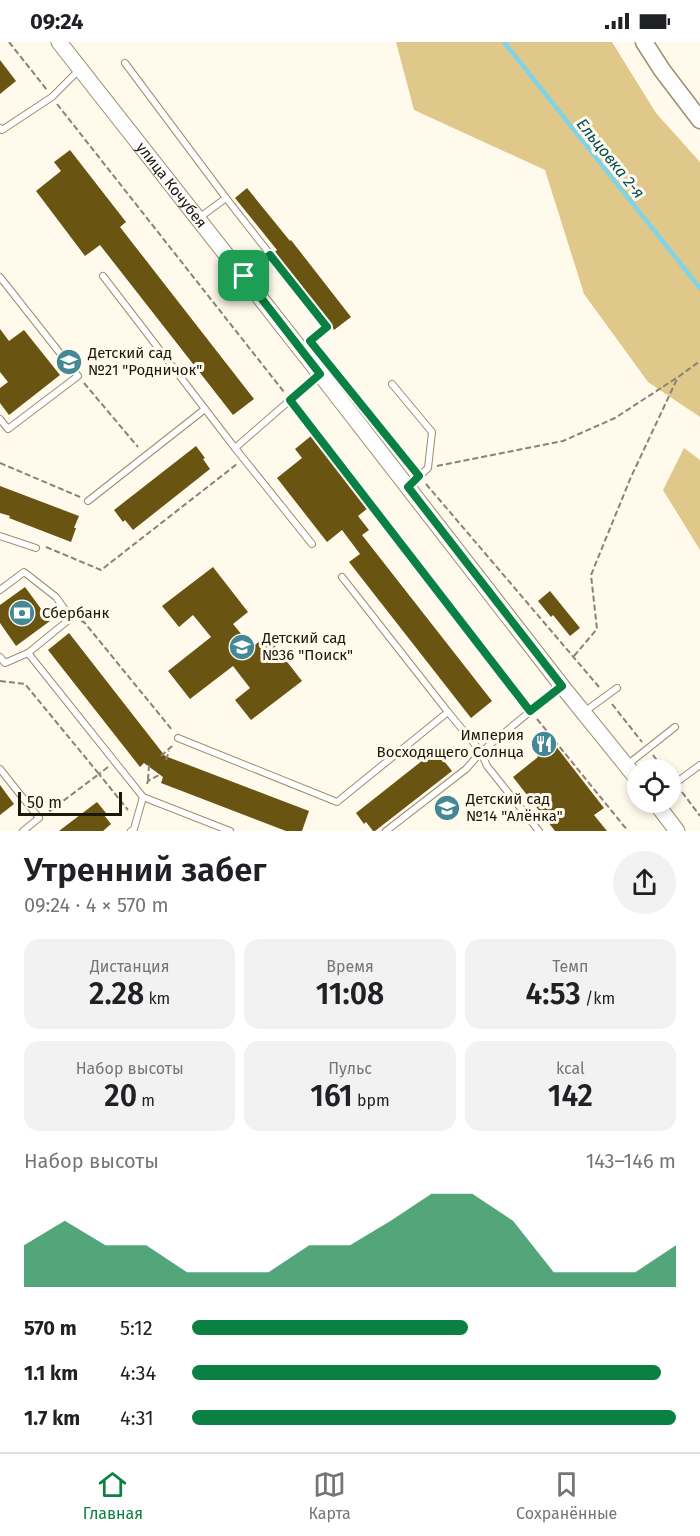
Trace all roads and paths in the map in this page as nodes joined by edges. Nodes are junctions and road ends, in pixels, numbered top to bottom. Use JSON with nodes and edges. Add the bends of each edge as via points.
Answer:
{"nodes":[{"id":1,"x":9,"y":42,"type":"edge"},
{"id":2,"x":644,"y":42,"type":"edge"},
{"id":3,"x":65,"y":44,"type":"edge"},
{"id":4,"x":125,"y":63,"type":"dead end"},
{"id":5,"x":80,"y":69,"type":"junction"},
{"id":6,"x":52,"y":97,"type":"junction"},
{"id":7,"x":700,"y":120,"type":"edge"},
{"id":8,"x":1,"y":130,"type":"edge"},
{"id":9,"x":226,"y":198,"type":"junction"},
{"id":10,"x":198,"y":219,"type":"junction"},
{"id":11,"x":270,"y":255,"type":"junction"},
{"id":12,"x":0,"y":276,"type":"edge"},
{"id":13,"x":103,"y":276,"type":"dead end"},
{"id":14,"x":244,"y":276,"type":"junction"},
{"id":15,"x":300,"y":349,"type":"junction"},
{"id":16,"x":700,"y":361,"type":"edge"},
{"id":17,"x":320,"y":374,"type":"junction"},
{"id":18,"x":78,"y":376,"type":"junction"},
{"id":19,"x":678,"y":377,"type":"junction"},
{"id":20,"x":392,"y":384,"type":"dead end"},
{"id":21,"x":290,"y":400,"type":"junction"},
{"id":22,"x":205,"y":409,"type":"junction"},
{"id":23,"x":0,"y":419,"type":"edge"},
{"id":24,"x":235,"y":447,"type":"junction"},
{"id":25,"x":146,"y":456,"type":"junction"},
{"id":26,"x":244,"y":459,"type":"junction"},
{"id":27,"x":0,"y":463,"type":"edge"},
{"id":28,"x":428,"y":468,"type":"junction"},
{"id":29,"x":419,"y":476,"type":"junction"},
{"id":30,"x":408,"y":487,"type":"junction"},
{"id":31,"x":88,"y":501,"type":"joint"},
{"id":32,"x":0,"y":536,"type":"edge"},
{"id":33,"x":312,"y":544,"type":"dead end"},
{"id":34,"x":36,"y":548,"type":"joint"},
{"id":35,"x":342,"y":577,"type":"dead end"},
{"id":36,"x":0,"y":590,"type":"edge"},
{"id":37,"x":71,"y":618,"type":"junction"},
{"id":38,"x":28,"y":653,"type":"junction"},
{"id":39,"x":574,"y":656,"type":"junction"},
{"id":40,"x":0,"y":657,"type":"edge"},
{"id":41,"x":0,"y":681,"type":"edge"},
{"id":42,"x":562,"y":686,"type":"junction"},
{"id":43,"x":617,"y":688,"type":"dead end"},
{"id":44,"x":606,"y":696,"type":"junction"},
{"id":45,"x":530,"y":711,"type":"junction"},
{"id":46,"x":448,"y":712,"type":"junction"},
{"id":47,"x":584,"y":712,"type":"junction"},
{"id":48,"x":675,"y":727,"type":"dead end"},
{"id":49,"x":178,"y":738,"type":"junction"},
{"id":50,"x":170,"y":748,"type":"junction"},
{"id":51,"x":647,"y":749,"type":"junction"},
{"id":52,"x":481,"y":752,"type":"junction"},
{"id":53,"x":161,"y":756,"type":"dead end"},
{"id":54,"x":166,"y":759,"type":"dead end"},
{"id":55,"x":655,"y":759,"type":"edge"},
{"id":56,"x":149,"y":765,"type":"dead end"},
{"id":57,"x":626,"y":765,"type":"joint"},
{"id":58,"x":700,"y":765,"type":"edge"},
{"id":59,"x":0,"y":769,"type":"edge"},
{"id":60,"x":99,"y":774,"type":"junction"},
{"id":61,"x":160,"y":774,"type":"dead end"},
{"id":62,"x":681,"y":779,"type":"edge"},
{"id":63,"x":148,"y":781,"type":"junction"},
{"id":64,"x":681,"y":794,"type":"edge"},
{"id":65,"x":143,"y":797,"type":"junction"},
{"id":66,"x":663,"y":813,"type":"edge"},
{"id":67,"x":700,"y":816,"type":"edge"},
{"id":68,"x":39,"y":818,"type":"junction"},
{"id":69,"x":136,"y":821,"type":"junction"},
{"id":70,"x":23,"y":831,"type":"edge"},
{"id":71,"x":131,"y":831,"type":"edge"},
{"id":72,"x":230,"y":831,"type":"edge"},
{"id":73,"x":386,"y":831,"type":"edge"},
{"id":74,"x":539,"y":831,"type":"edge"},
{"id":75,"x":627,"y":831,"type":"edge"},
{"id":76,"x":677,"y":831,"type":"edge"}],
"edges":[{"from":1,"to":6,"type":"path"},
{"from":2,"to":7,"type":"main road"},
{"from":3,"to":5,"type":"street","name":"улица Кочубея"},
{"from":4,"to":9,"type":"lane"},
{"from":5,"to":6,"type":"lane"},
{"from":5,"to":10,"type":"street","name":"улица Кочубея"},
{"from":6,"to":8,"type":"lane"},
{"from":6,"to":21,"type":"path"},
{"from":9,"to":10,"type":"lane"},
{"from":9,"to":11,"type":"lane"},
{"from":10,"to":14,"type":"street","name":"улица Кочубея"},
{"from":11,"to":14,"type":"lane"},
{"from":11,"to":15,"type":"lane","via":[[327,327]]},
{"from":12,"to":18,"type":"lane"},
{"from":13,"to":22,"type":"lane"},
{"from":14,"to":15,"type":"street","name":"улица Кочубея"},
{"from":15,"to":17,"type":"street","name":"улица Кочубея"},
{"from":16,"to":19,"type":"path"},
{"from":17,"to":21,"type":"lane"},
{"from":17,"to":30,"type":"street","name":"улица Кочубея"},
{"from":18,"to":23,"type":"lane","via":[[8,429]]},
{"from":18,"to":25,"type":"path"},
{"from":19,"to":28,"type":"path","via":[[615,418],[563,441]]},
{"from":19,"to":39,"type":"path","via":[[591,575],[597,629]]},
{"from":20,"to":28,"type":"lane","via":[[432,432]]},
{"from":21,"to":24,"type":"lane"},
{"from":21,"to":45,"type":"path"},
{"from":22,"to":24,"type":"lane"},
{"from":22,"to":25,"type":"lane"},
{"from":24,"to":26,"type":"lane"},
{"from":25,"to":31,"type":"lane"},
{"from":26,"to":33,"type":"lane"},
{"from":26,"to":34,"type":"path","via":[[101,570],[44,546]]},
{"from":27,"to":31,"type":"path"},
{"from":28,"to":29,"type":"lane"},
{"from":29,"to":30,"type":"lane"},
{"from":29,"to":39,"type":"path"},
{"from":30,"to":42,"type":"street","name":"улица Кочубея"},
{"from":32,"to":34,"type":"lane"},
{"from":35,"to":46,"type":"lane"},
{"from":36,"to":37,"type":"lane","via":[[24,572],[56,597]]},
{"from":37,"to":38,"type":"lane"},
{"from":37,"to":49,"type":"path","via":[[84,622]]},
{"from":38,"to":40,"type":"lane","via":[[5,663]]},
{"from":38,"to":65,"type":"lane"},
{"from":39,"to":44,"type":"path"},
{"from":41,"to":60,"type":"path","via":[[25,684]]},
{"from":42,"to":45,"type":"lane"},
{"from":42,"to":47,"type":"street","name":"улица Кочубея"},
{"from":43,"to":44,"type":"lane"},
{"from":44,"to":47,"type":"lane"},
{"from":44,"to":51,"type":"path"},
{"from":45,"to":52,"type":"lane"},
{"from":45,"to":75,"type":"path"},
{"from":46,"to":49,"type":"lane","via":[[337,802]]},
{"from":46,"to":52,"type":"lane"},
{"from":47,"to":57,"type":"street","name":"улица Кочубея"},
{"from":48,"to":51,"type":"lane"},
{"from":49,"to":50,"type":"path"},
{"from":50,"to":53,"type":"path"},
{"from":50,"to":54,"type":"path"},
{"from":51,"to":55,"type":"path"},
{"from":51,"to":57,"type":"lane"},
{"from":52,"to":73,"type":"lane","via":[[466,769]]},
{"from":52,"to":74,"type":"lane"},
{"from":56,"to":63,"type":"path"},
{"from":58,"to":62,"type":"lane"},
{"from":59,"to":68,"type":"lane"},
{"from":60,"to":68,"type":"path"},
{"from":60,"to":69,"type":"path"},
{"from":61,"to":63,"type":"path"},
{"from":63,"to":65,"type":"path"},
{"from":64,"to":67,"type":"path"},
{"from":65,"to":69,"type":"lane"},
{"from":65,"to":72,"type":"lane"},
{"from":66,"to":76,"type":"street"},
{"from":68,"to":70,"type":"lane"},
{"from":69,"to":71,"type":"lane"}]}
